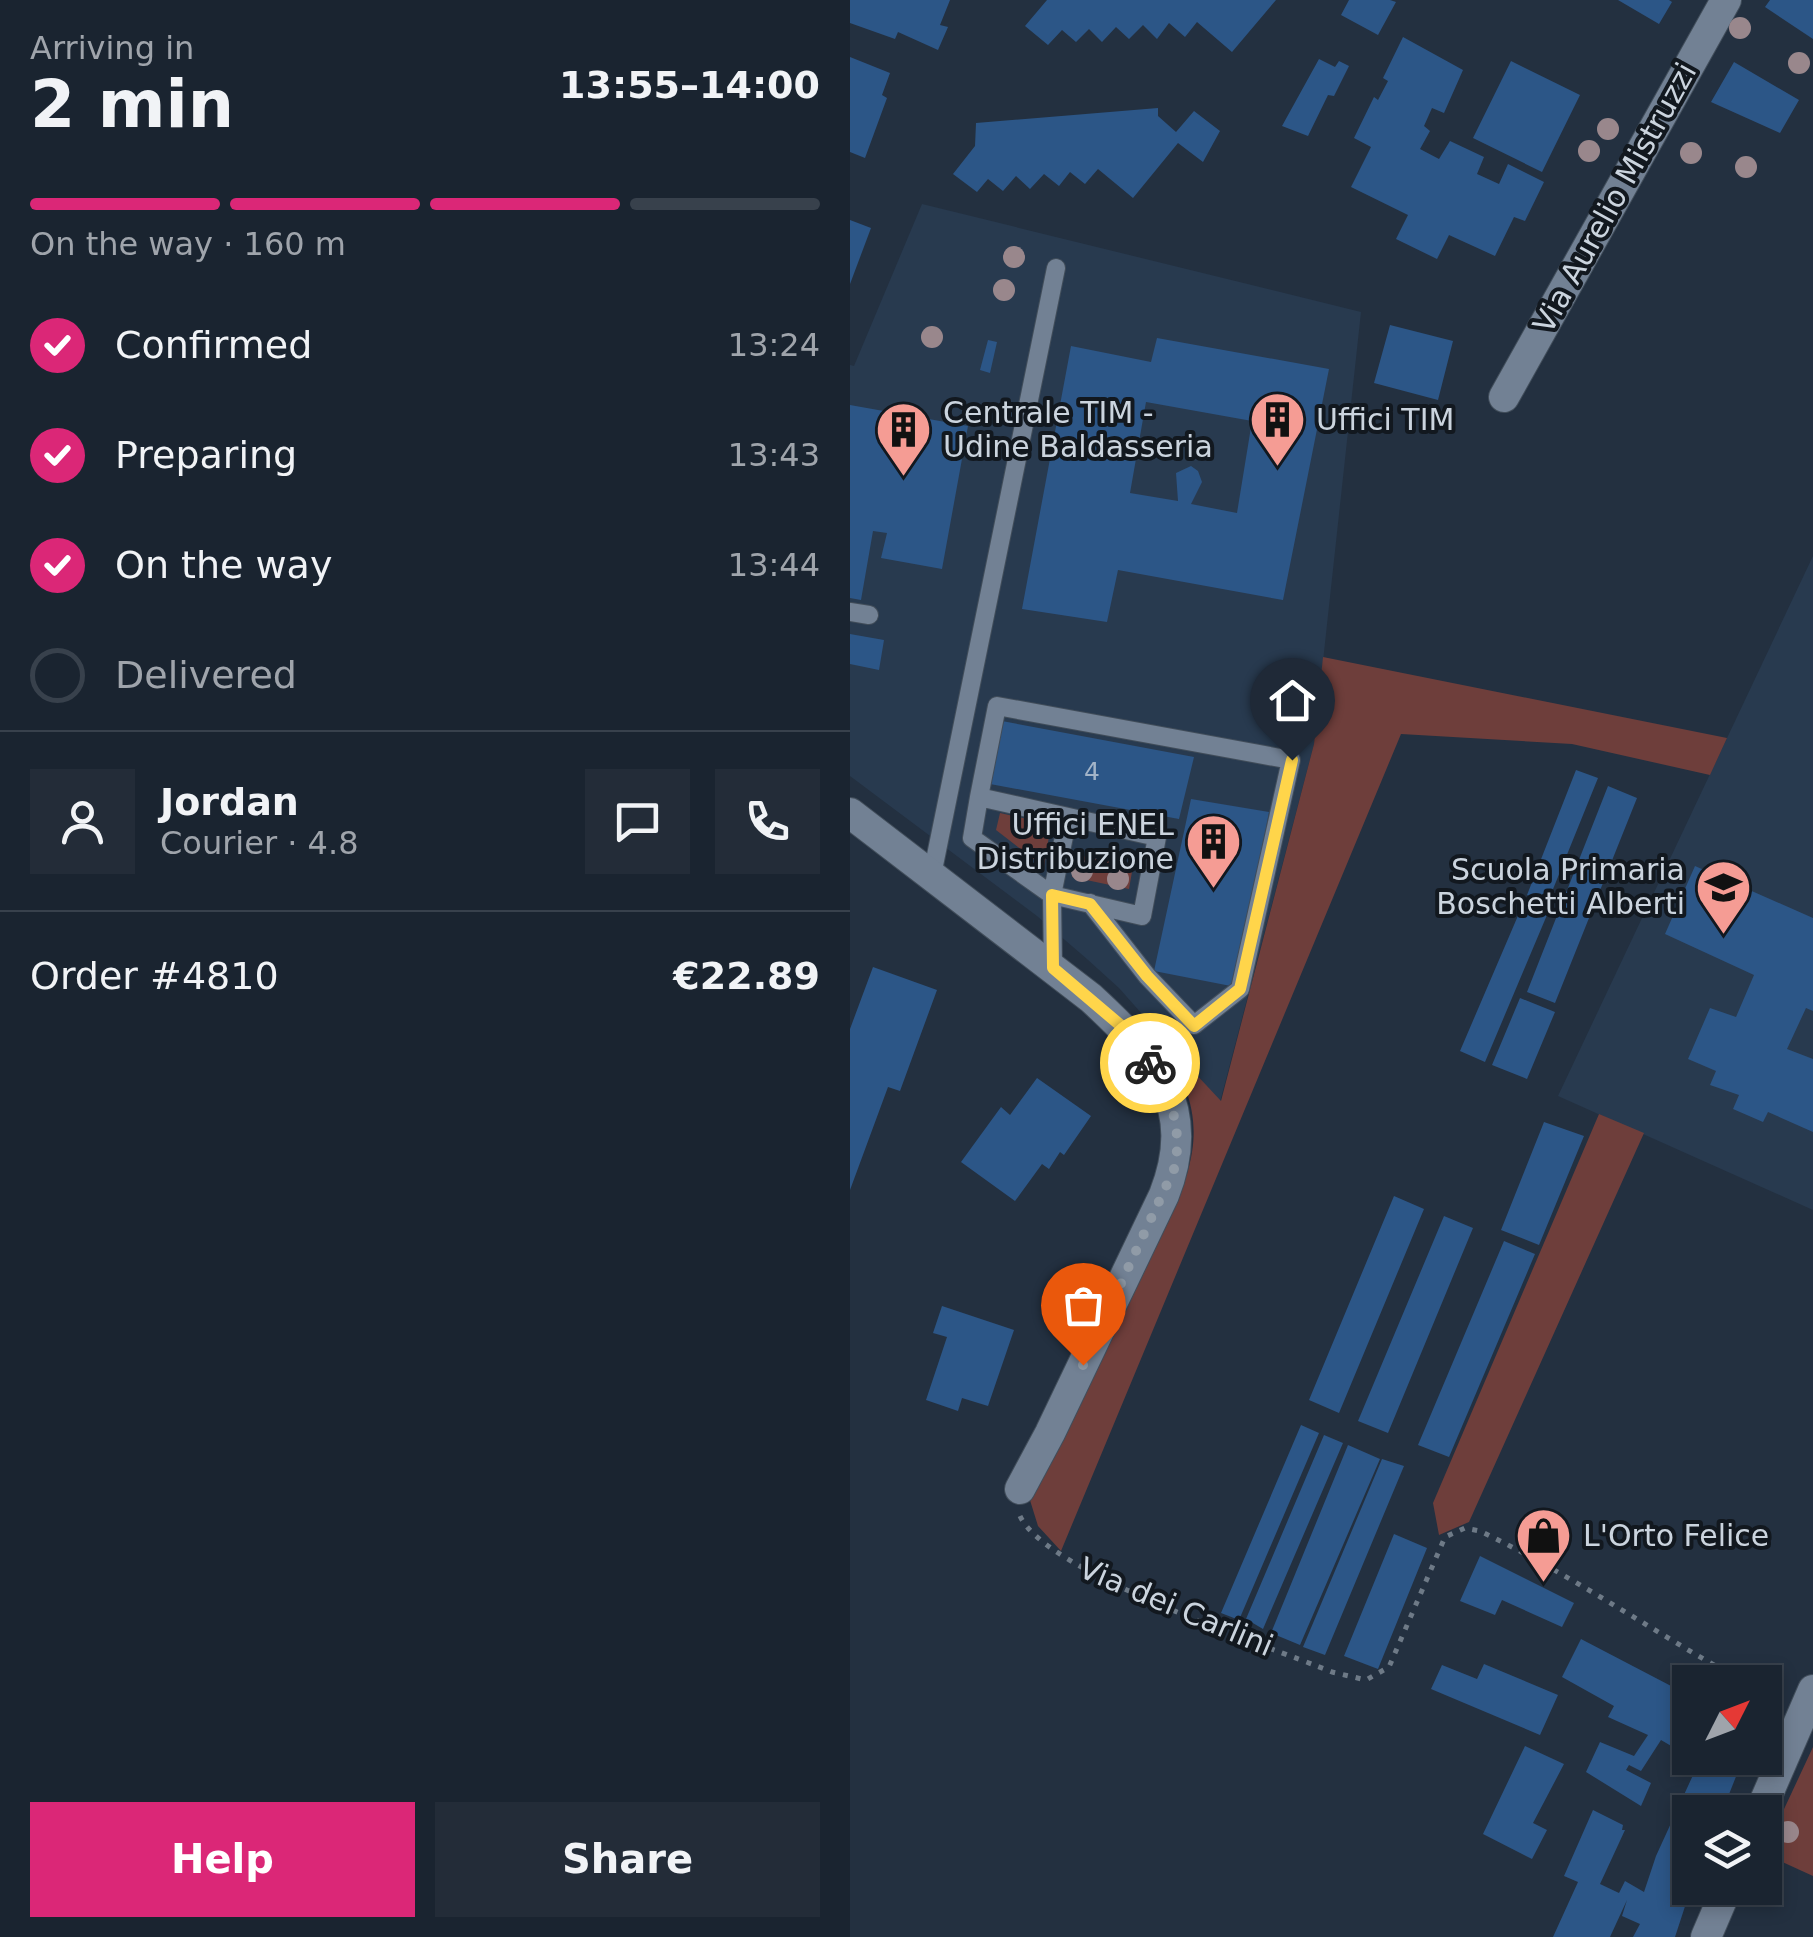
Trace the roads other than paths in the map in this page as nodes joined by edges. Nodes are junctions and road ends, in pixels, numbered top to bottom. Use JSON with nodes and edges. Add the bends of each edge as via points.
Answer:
{"nodes":[{"id":1,"x":1726,"y":0,"type":"edge"},
{"id":2,"x":1056,"y":268,"type":"dead end"},
{"id":3,"x":1504,"y":397,"type":"dead end"},
{"id":4,"x":979,"y":797,"type":"junction"},
{"id":5,"x":850,"y":813,"type":"edge"},
{"id":6,"x":1068,"y":817,"type":"junction"},
{"id":7,"x":932,"y":876,"type":"junction"},
{"id":8,"x":1052,"y":895,"type":"junction"},
{"id":9,"x":1090,"y":904,"type":"junction"},
{"id":10,"x":1053,"y":968,"type":"junction"},
{"id":11,"x":1020,"y":1488,"type":"road end"},
{"id":12,"x":1813,"y":1690,"type":"edge"},
{"id":13,"x":1767,"y":1795,"type":"edge"},
{"id":14,"x":1720,"y":1905,"type":"edge"},
{"id":15,"x":1706,"y":1937,"type":"edge"}],
"edges":[{"from":1,"to":3,"type":"street","name":"Via Aurelio Mistruzzi"},
{"from":2,"to":7,"type":"lane"},
{"from":4,"to":6,"type":"lane"},
{"from":4,"to":8,"type":"lane","via":[[972,838]]},
{"from":4,"to":9,"type":"lane","via":[[997,706],[1292,760],[1240,989],[1194,1026]]},
{"from":5,"to":7,"type":"street"},
{"from":6,"to":8,"type":"lane"},
{"from":6,"to":9,"type":"lane","via":[[1157,838],[1142,916]]},
{"from":7,"to":10,"type":"street"},
{"from":8,"to":9,"type":"lane"},
{"from":8,"to":10,"type":"lane"},
{"from":10,"to":11,"type":"street","via":[[1126,1030],[1164,1086],[1180,1138],[1164,1196]]},
{"from":12,"to":13,"type":"street"},
{"from":14,"to":15,"type":"street"}]}
